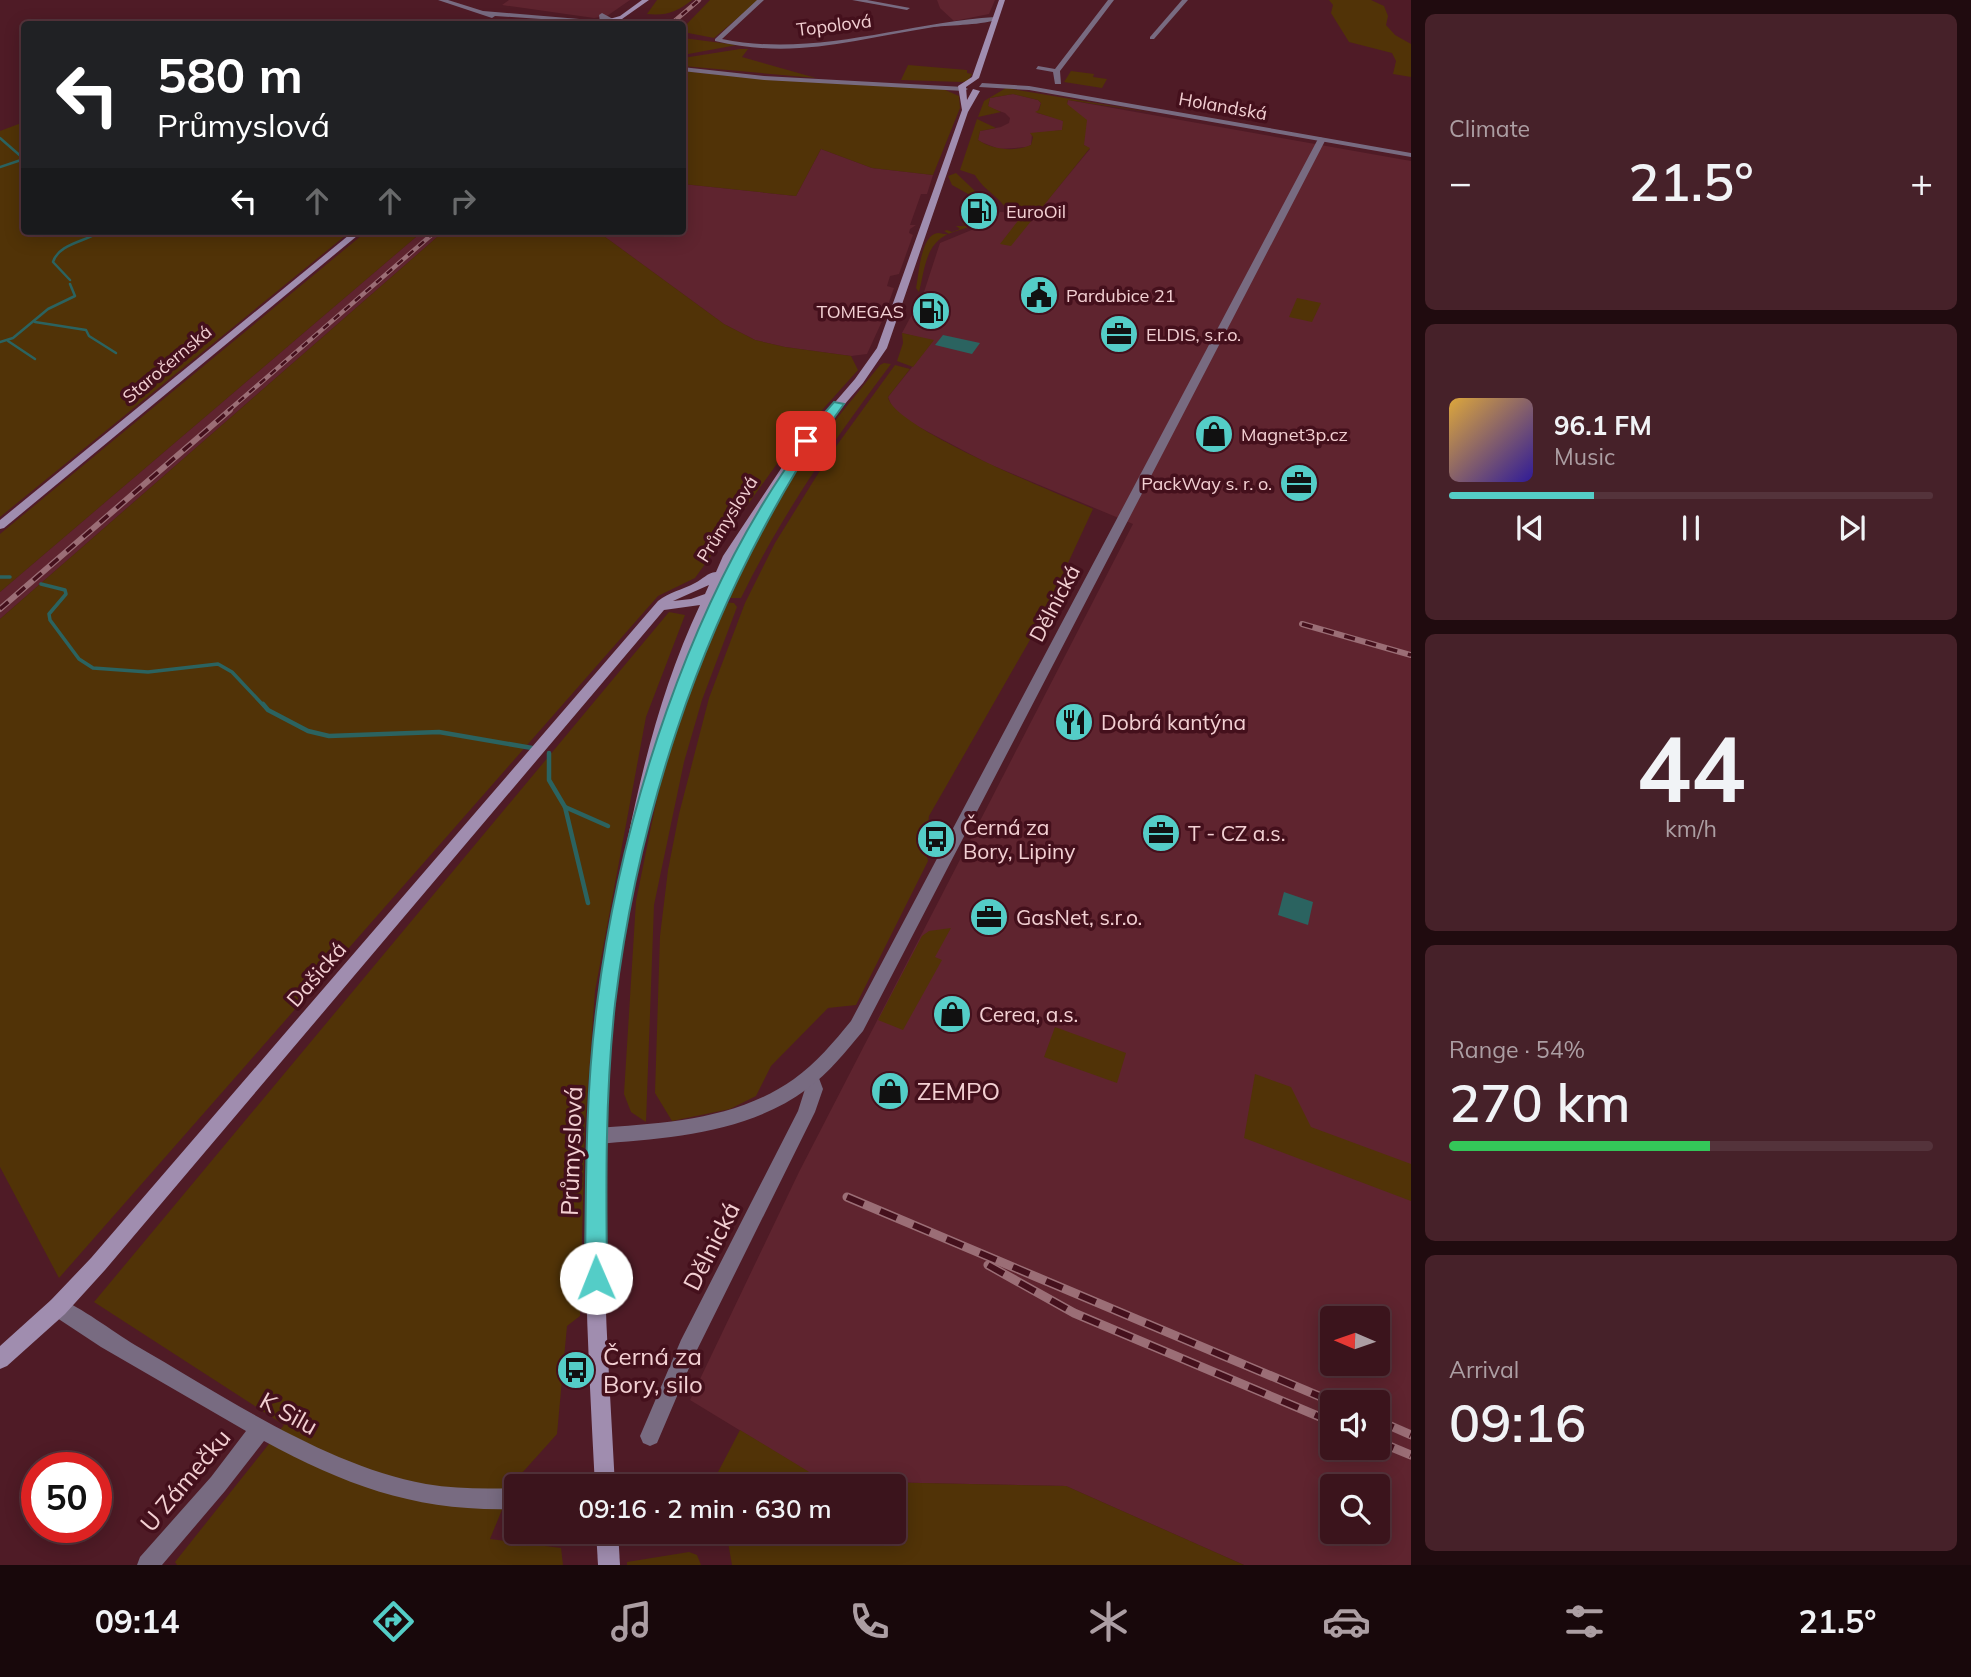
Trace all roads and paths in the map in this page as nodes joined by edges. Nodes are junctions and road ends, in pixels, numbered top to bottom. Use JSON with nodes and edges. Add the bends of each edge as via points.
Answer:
{"nodes":[{"id":1,"x":441,"y":0,"type":"edge"},
{"id":2,"x":647,"y":0,"type":"edge"},
{"id":3,"x":761,"y":0,"type":"edge"},
{"id":4,"x":855,"y":0,"type":"edge"},
{"id":5,"x":904,"y":0,"type":"edge"},
{"id":6,"x":1002,"y":0,"type":"edge"},
{"id":7,"x":1111,"y":0,"type":"edge"},
{"id":8,"x":1185,"y":0,"type":"edge"},
{"id":9,"x":907,"y":8,"type":"junction"},
{"id":10,"x":484,"y":13,"type":"junction"},
{"id":11,"x":538,"y":16,"type":"junction"},
{"id":12,"x":995,"y":19,"type":"junction"},
{"id":13,"x":612,"y":20,"type":"junction"},
{"id":14,"x":504,"y":21,"type":"edge"},
{"id":15,"x":521,"y":21,"type":"edge"},
{"id":16,"x":587,"y":21,"type":"edge"},
{"id":17,"x":607,"y":21,"type":"edge"},
{"id":18,"x":616,"y":21,"type":"edge"},
{"id":19,"x":627,"y":21,"type":"edge"},
{"id":20,"x":1153,"y":26,"type":"dead end"},
{"id":21,"x":1162,"y":27,"type":"junction"},
{"id":22,"x":916,"y":30,"type":"junction"},
{"id":23,"x":1152,"y":38,"type":"dead end"},
{"id":24,"x":982,"y":59,"type":"junction"},
{"id":25,"x":1038,"y":68,"type":"dead end"},
{"id":26,"x":686,"y":69,"type":"edge"},
{"id":27,"x":1057,"y":71,"type":"junction"},
{"id":28,"x":980,"y":74,"type":"junction"},
{"id":29,"x":1058,"y":82,"type":"dead end"},
{"id":30,"x":900,"y":83,"type":"junction"},
{"id":31,"x":965,"y":88,"type":"junction"},
{"id":32,"x":980,"y":88,"type":"junction"},
{"id":33,"x":1029,"y":88,"type":"junction"},
{"id":34,"x":964,"y":112,"type":"junction"},
{"id":35,"x":1322,"y":139,"type":"junction"},
{"id":36,"x":1411,"y":155,"type":"edge"},
{"id":37,"x":354,"y":235,"type":"edge"},
{"id":38,"x":838,"y":404,"type":"junction"},
{"id":39,"x":0,"y":526,"type":"edge"},
{"id":40,"x":729,"y":556,"type":"junction"},
{"id":41,"x":687,"y":597,"type":"junction"},
{"id":42,"x":714,"y":598,"type":"junction"},
{"id":43,"x":700,"y":615,"type":"junction"},
{"id":44,"x":629,"y":863,"type":"junction"},
{"id":45,"x":811,"y":1078,"type":"junction"},
{"id":46,"x":596,"y":1136,"type":"junction"},
{"id":47,"x":58,"y":1307,"type":"junction"},
{"id":48,"x":0,"y":1359,"type":"edge"},
{"id":49,"x":261,"y":1428,"type":"junction"},
{"id":50,"x":650,"y":1436,"type":"dead end"},
{"id":51,"x":604,"y":1474,"type":"edge"},
{"id":52,"x":504,"y":1499,"type":"edge"},
{"id":53,"x":608,"y":1544,"type":"edge"},
{"id":54,"x":148,"y":1565,"type":"edge"},
{"id":55,"x":609,"y":1565,"type":"edge"}],
"edges":[{"from":1,"to":10,"type":"street"},
{"from":2,"to":13,"type":"main road"},
{"from":2,"to":19,"type":"main road"},
{"from":3,"to":22,"type":"street","name":"Topolová","via":[[718,40],[800,46]]},
{"from":4,"to":9,"type":"street"},
{"from":5,"to":9,"type":"street"},
{"from":6,"to":12,"type":"main road"},
{"from":7,"to":27,"type":"street"},
{"from":8,"to":21,"type":"street"},
{"from":9,"to":22,"type":"street"},
{"from":10,"to":11,"type":"street"},
{"from":10,"to":14,"type":"street"},
{"from":11,"to":15,"type":"street"},
{"from":11,"to":16,"type":"street"},
{"from":12,"to":22,"type":"street","name":"Topolová"},
{"from":12,"to":24,"type":"main road"},
{"from":13,"to":17,"type":"main road"},
{"from":13,"to":18,"type":"main road"},
{"from":20,"to":21,"type":"street"},
{"from":21,"to":23,"type":"street"},
{"from":24,"to":28,"type":"main road"},
{"from":24,"to":31,"type":"main road"},
{"from":25,"to":27,"type":"street"},
{"from":26,"to":30,"type":"street","via":[[764,78]]},
{"from":27,"to":29,"type":"street"},
{"from":28,"to":32,"type":"main road"},
{"from":28,"to":33,"type":"street","name":"Holandská"},
{"from":30,"to":31,"type":"street"},
{"from":30,"to":31,"type":"street"},
{"from":31,"to":32,"type":"main road"},
{"from":31,"to":34,"type":"main road"},
{"from":32,"to":33,"type":"street","name":"Holandská"},
{"from":32,"to":34,"type":"main road"},
{"from":33,"to":35,"type":"street","name":"Holandská"},
{"from":34,"to":38,"type":"main road","via":[[888,334],[869,367]]},
{"from":35,"to":36,"type":"street","name":"Holandská"},
{"from":35,"to":45,"type":"street","name":"Dělnická","via":[[869,1006],[842,1046]]},
{"from":37,"to":39,"type":"main road","name":"Staročernská"},
{"from":38,"to":40,"type":"main road","name":"Průmyslová","via":[[796,454]]},
{"from":38,"to":42,"type":"main road","name":"Průmyslová","via":[[790,470],[726,586]]},
{"from":40,"to":41,"type":"main road","name":"Dašická"},
{"from":40,"to":42,"type":"main road","name":"Průmyslová"},
{"from":41,"to":42,"type":"main road","name":"Dašická"},
{"from":41,"to":43,"type":"main road"},
{"from":41,"to":47,"type":"main road","name":"Dašická","via":[[658,609]]},
{"from":42,"to":43,"type":"main road","name":"Průmyslová"},
{"from":42,"to":44,"type":"main road","name":"Průmyslová","via":[[670,723]]},
{"from":43,"to":44,"type":"main road","name":"Průmyslová","via":[[660,725]]},
{"from":44,"to":46,"type":"main road","name":"Průmyslová","via":[[606,1002]]},
{"from":45,"to":46,"type":"street","name":"Dělnická","via":[[776,1101],[736,1118],[674,1130]]},
{"from":45,"to":50,"type":"street","name":"Dělnická","via":[[814,1089],[806,1112],[688,1347]]},
{"from":46,"to":51,"type":"main road","name":"Průmyslová","via":[[596,1300]]},
{"from":47,"to":48,"type":"main road","name":"Dašická"},
{"from":47,"to":49,"type":"street","name":"K Silu"},
{"from":49,"to":52,"type":"street","name":"K Silu","via":[[330,1465],[396,1489],[443,1499]]},
{"from":49,"to":54,"type":"street","name":"U Zámečku"},
{"from":53,"to":55,"type":"main road"}]}
